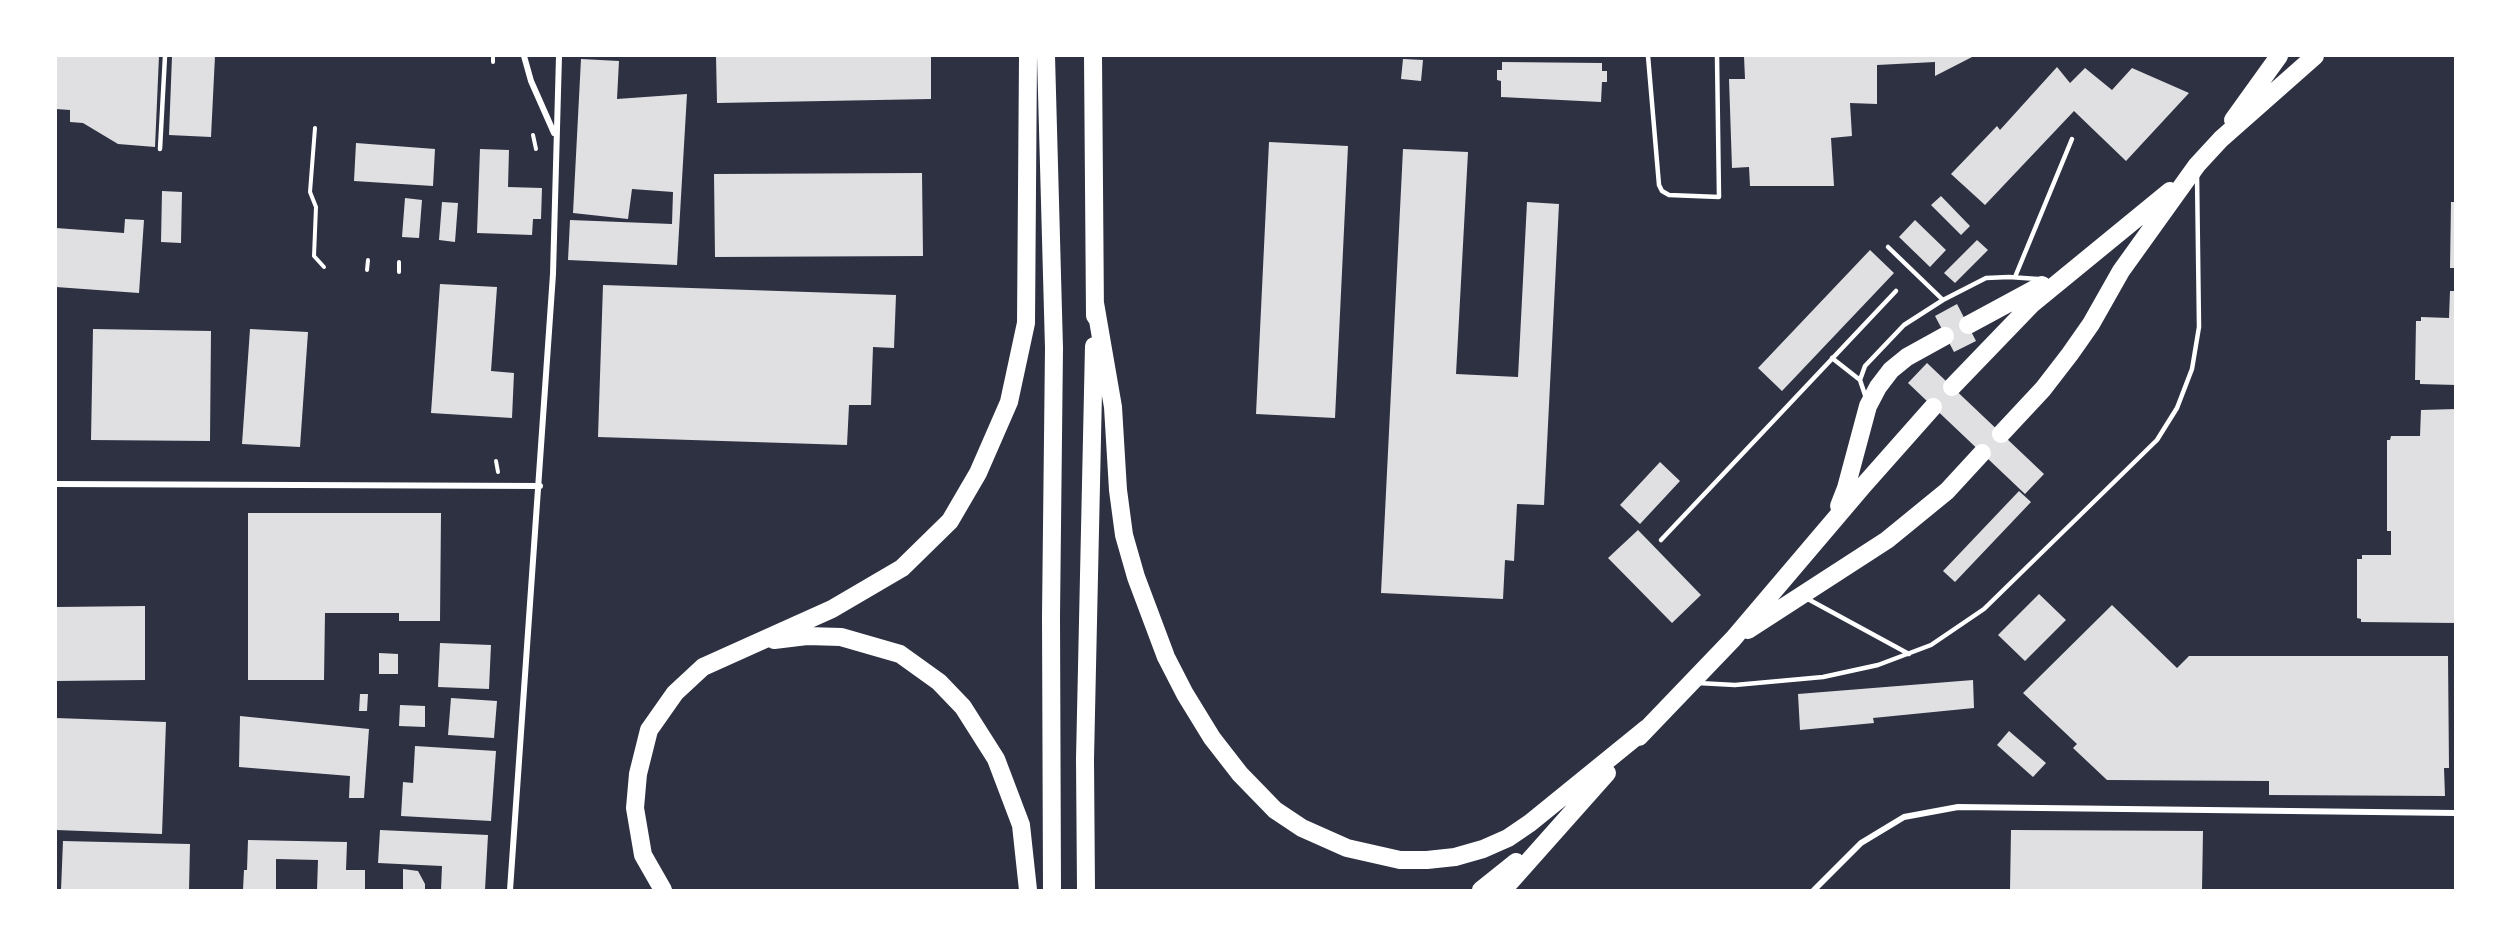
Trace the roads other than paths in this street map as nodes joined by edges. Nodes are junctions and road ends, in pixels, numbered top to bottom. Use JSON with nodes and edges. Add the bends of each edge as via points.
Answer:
{"nodes":[{"id":1,"x":165,"y":56,"type":"edge"},
{"id":2,"x":524,"y":56,"type":"edge"},
{"id":3,"x":559,"y":56,"type":"edge"},
{"id":4,"x":1028,"y":56,"type":"edge"},
{"id":5,"x":1046,"y":56,"type":"edge"},
{"id":6,"x":1093,"y":56,"type":"edge"},
{"id":7,"x":1648,"y":56,"type":"edge"},
{"id":8,"x":1717,"y":56,"type":"edge"},
{"id":9,"x":2279,"y":56,"type":"edge"},
{"id":10,"x":2315,"y":56,"type":"edge"},
{"id":11,"x":556,"y":136,"type":"junction"},
{"id":12,"x":2072,"y":139,"type":"dead end"},
{"id":13,"x":2221,"y":139,"type":"junction"},
{"id":14,"x":160,"y":149,"type":"dead end"},
{"id":15,"x":2191,"y":172,"type":"junction"},
{"id":16,"x":1888,"y":247,"type":"dead end"},
{"id":17,"x":2082,"y":261,"type":"junction"},
{"id":18,"x":2015,"y":277,"type":"junction"},
{"id":19,"x":2049,"y":280,"type":"junction"},
{"id":20,"x":1896,"y":291,"type":"dead end"},
{"id":21,"x":1943,"y":300,"type":"junction"},
{"id":22,"x":1095,"y":303,"type":"junction"},
{"id":23,"x":1968,"y":325,"type":"dead end"},
{"id":24,"x":1946,"y":336,"type":"dead end"},
{"id":25,"x":1832,"y":358,"type":"junction"},
{"id":26,"x":1860,"y":380,"type":"junction"},
{"id":27,"x":1952,"y":387,"type":"dead end"},
{"id":28,"x":1868,"y":406,"type":"junction"},
{"id":29,"x":1933,"y":407,"type":"dead end"},
{"id":30,"x":2001,"y":434,"type":"dead end"},
{"id":31,"x":1982,"y":453,"type":"dead end"},
{"id":32,"x":56,"y":484,"type":"edge"},
{"id":33,"x":540,"y":486,"type":"junction"},
{"id":34,"x":1833,"y":521,"type":"junction"},
{"id":35,"x":1661,"y":540,"type":"dead end"},
{"id":36,"x":1802,"y":596,"type":"junction"},
{"id":37,"x":1733,"y":639,"type":"junction"},
{"id":38,"x":755,"y":643,"type":"junction"},
{"id":39,"x":1909,"y":654,"type":"junction"},
{"id":40,"x":1692,"y":682,"type":"junction"},
{"id":41,"x":1647,"y":728,"type":"junction"},
{"id":42,"x":2456,"y":813,"type":"edge"},
{"id":43,"x":1567,"y":817,"type":"junction"},
{"id":44,"x":510,"y":891,"type":"edge"},
{"id":45,"x":663,"y":891,"type":"edge"},
{"id":46,"x":1028,"y":891,"type":"edge"},
{"id":47,"x":1052,"y":891,"type":"edge"},
{"id":48,"x":1086,"y":891,"type":"edge"},
{"id":49,"x":1481,"y":891,"type":"edge"},
{"id":50,"x":1503,"y":891,"type":"edge"},
{"id":51,"x":1814,"y":891,"type":"edge"}],
"edges":[{"from":1,"to":14,"type":"lane"},
{"from":2,"to":11,"type":"street"},
{"from":3,"to":11,"type":"street"},
{"from":4,"to":38,"type":"highway","via":[[1026,323],[1009,402],[978,473],[950,521],[902,568],[832,609]]},
{"from":5,"to":47,"type":"highway","via":[[1054,348]]},
{"from":6,"to":22,"type":"highway"},
{"from":7,"to":8,"type":"lane","via":[[1659,185],[1669,195],[1719,197]]},
{"from":9,"to":13,"type":"highway"},
{"from":10,"to":13,"type":"highway"},
{"from":11,"to":33,"type":"street","via":[[554,274]]},
{"from":12,"to":18,"type":"lane"},
{"from":13,"to":15,"type":"highway"},
{"from":15,"to":17,"type":"highway"},
{"from":15,"to":30,"type":"highway","via":[[2121,271],[2070,354]]},
{"from":15,"to":39,"type":"lane","via":[[2199,327],[2192,369],[2177,408],[2157,440],[1984,609],[1931,645]]},
{"from":16,"to":21,"type":"lane"},
{"from":17,"to":19,"type":"highway"},
{"from":17,"to":27,"type":"highway","via":[[2032,304]]},
{"from":18,"to":19,"type":"lane"},
{"from":18,"to":21,"type":"lane","via":[[1986,278]]},
{"from":19,"to":23,"type":"highway"},
{"from":20,"to":25,"type":"lane"},
{"from":21,"to":26,"type":"lane","via":[[1904,325],[1865,366]]},
{"from":22,"to":41,"type":"highway","via":[[1113,407],[1124,535],[1136,577],[1166,657],[1185,694],[1212,738],[1275,810],[1323,840],[1358,851],[1400,860],[1455,857],[1491,845],[1530,824]]},
{"from":22,"to":48,"type":"highway","via":[[1084,759]]},
{"from":24,"to":28,"type":"highway","via":[[1891,370]]},
{"from":25,"to":26,"type":"lane"},
{"from":25,"to":35,"type":"lane"},
{"from":26,"to":28,"type":"lane"},
{"from":28,"to":34,"type":"highway"},
{"from":29,"to":34,"type":"highway"},
{"from":31,"to":36,"type":"highway","via":[[1922,513]]},
{"from":32,"to":33,"type":"street"},
{"from":33,"to":44,"type":"street"},
{"from":34,"to":37,"type":"highway"},
{"from":36,"to":37,"type":"highway"},
{"from":36,"to":39,"type":"lane"},
{"from":37,"to":40,"type":"highway"},
{"from":38,"to":45,"type":"highway","via":[[703,666],[675,693],[649,730],[638,774],[635,808],[643,855]]},
{"from":38,"to":46,"type":"highway","via":[[807,636],[841,637],[900,654],[939,682],[963,707],[996,759],[1021,825]]},
{"from":39,"to":40,"type":"lane","via":[[1823,677],[1735,685]]},
{"from":40,"to":41,"type":"highway"},
{"from":41,"to":43,"type":"highway"},
{"from":42,"to":51,"type":"street","via":[[1958,807],[1904,817],[1861,843]]},
{"from":43,"to":49,"type":"highway"},
{"from":43,"to":50,"type":"highway"}]}
